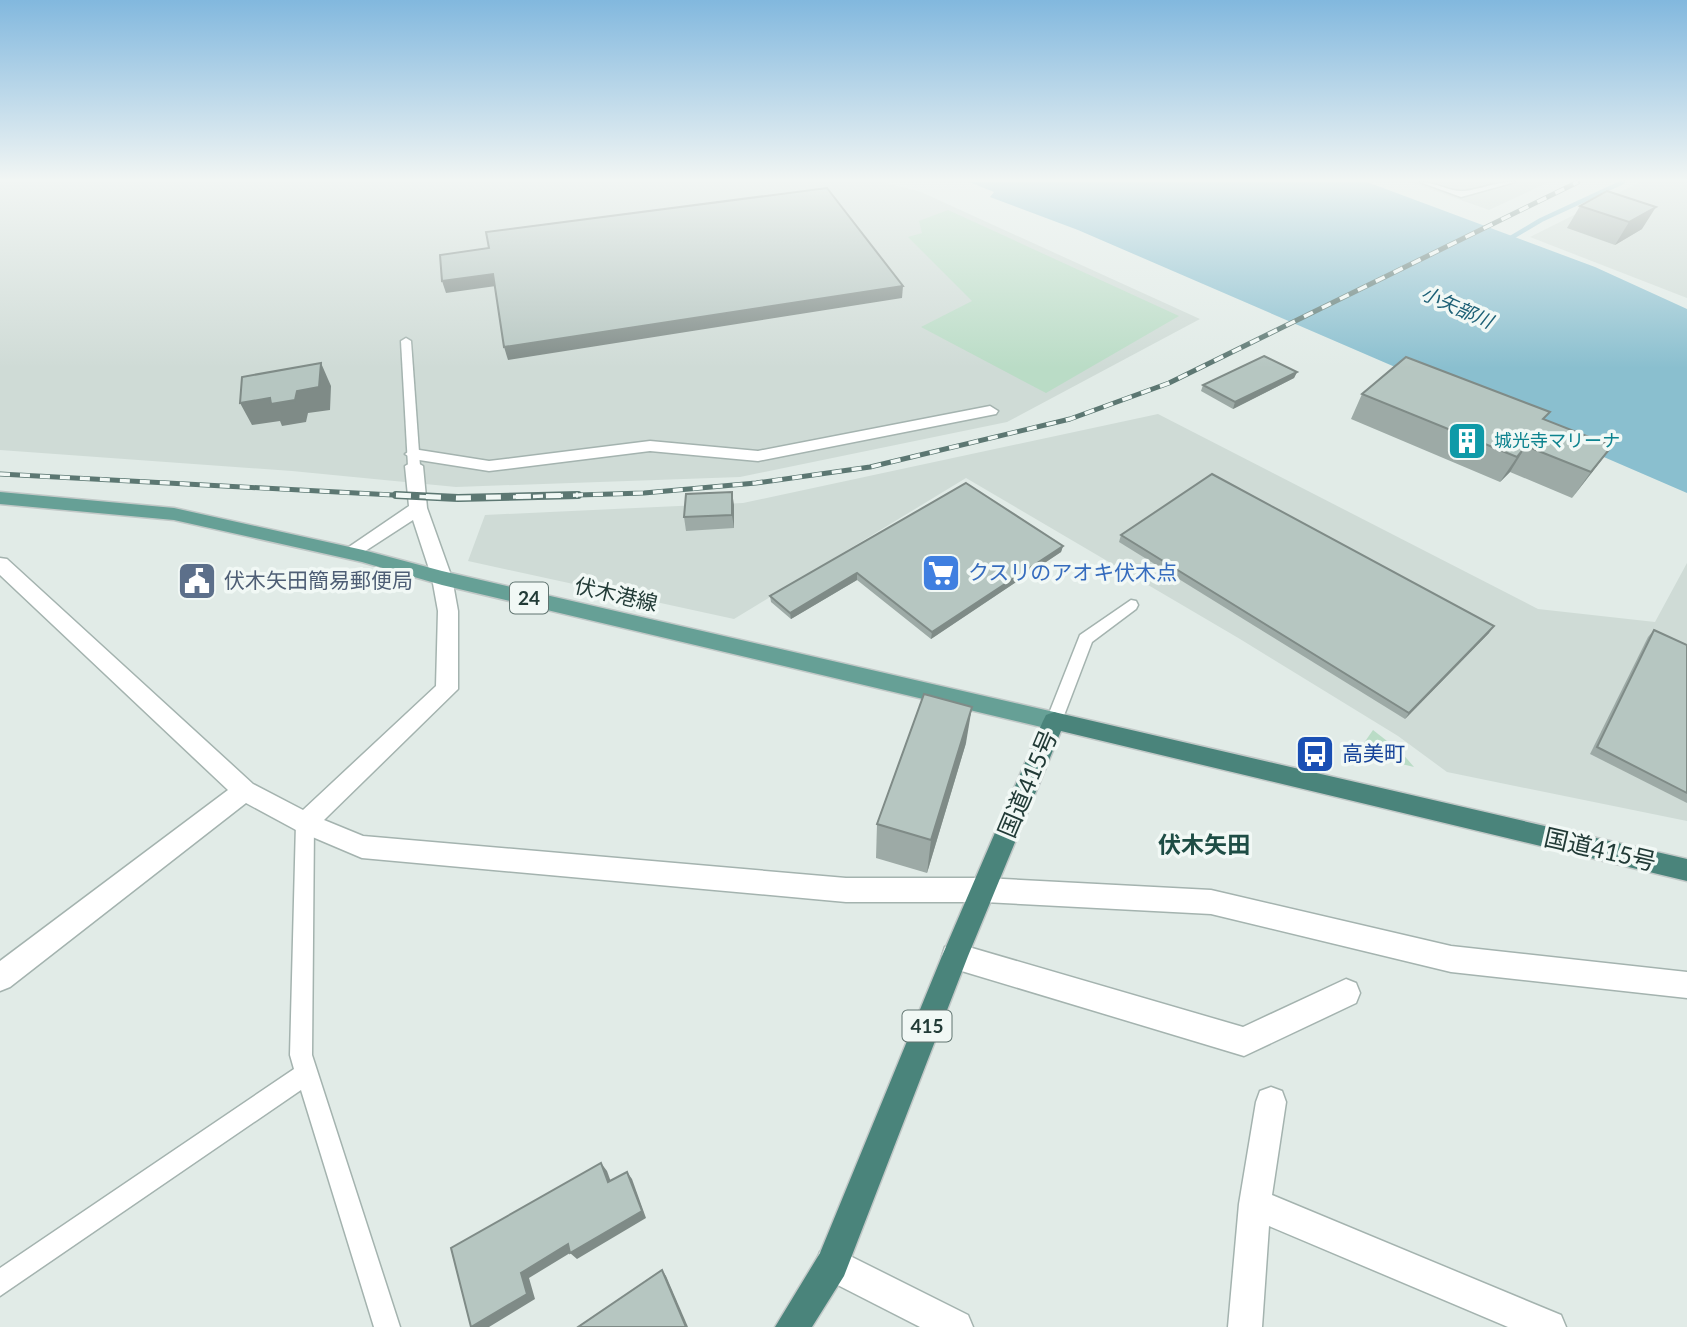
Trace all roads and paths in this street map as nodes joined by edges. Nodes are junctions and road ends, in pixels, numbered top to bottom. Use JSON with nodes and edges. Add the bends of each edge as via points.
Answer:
{"nodes":[{"id":1,"x":406,"y":341,"type":"dead end"},
{"id":2,"x":990,"y":411,"type":"dead end"},
{"id":3,"x":414,"y":460,"type":"junction"},
{"id":4,"x":0,"y":498,"type":"edge"},
{"id":5,"x":418,"y":508,"type":"junction"},
{"id":6,"x":348,"y":553,"type":"junction"},
{"id":7,"x":0,"y":564,"type":"edge"},
{"id":8,"x":442,"y":578,"type":"junction"},
{"id":9,"x":1131,"y":605,"type":"dead end"},
{"id":10,"x":1054,"y":721,"type":"junction"},
{"id":11,"x":246,"y":792,"type":"junction"},
{"id":12,"x":304,"y":823,"type":"junction"},
{"id":13,"x":1687,"y":870,"type":"edge"},
{"id":14,"x":984,"y":891,"type":"junction"},
{"id":15,"x":955,"y":956,"type":"junction"},
{"id":16,"x":0,"y":978,"type":"edge"},
{"id":17,"x":1687,"y":985,"type":"edge"},
{"id":18,"x":1346,"y":993,"type":"dead end"},
{"id":19,"x":307,"y":1073,"type":"junction"},
{"id":20,"x":1270,"y":1102,"type":"dead end"},
{"id":21,"x":1255,"y":1204,"type":"junction"},
{"id":22,"x":832,"y":1264,"type":"junction"},
{"id":23,"x":0,"y":1283,"type":"edge"},
{"id":24,"x":387,"y":1327,"type":"edge"},
{"id":25,"x":793,"y":1327,"type":"edge"},
{"id":26,"x":956,"y":1327,"type":"edge"},
{"id":27,"x":1245,"y":1327,"type":"edge"},
{"id":28,"x":1549,"y":1327,"type":"edge"}],
"edges":[{"from":1,"to":3,"type":"lane"},
{"from":2,"to":3,"type":"street","via":[[758,456],[650,446],[489,466]]},
{"from":3,"to":5,"type":"street"},
{"from":4,"to":6,"type":"main road","name":"伏木港線","number":"24","via":[[174,514]]},
{"from":5,"to":6,"type":"street"},
{"from":5,"to":8,"type":"street"},
{"from":6,"to":8,"type":"main road","name":"伏木港線","number":"24"},
{"from":7,"to":11,"type":"street"},
{"from":8,"to":10,"type":"main road","name":"伏木港線","number":"24"},
{"from":8,"to":12,"type":"street","via":[[448,611],[447,689]]},
{"from":9,"to":10,"type":"lane","via":[[1085,639]]},
{"from":10,"to":13,"type":"highway","name":"国道415号"},
{"from":10,"to":14,"type":"highway","name":"国道415号","number":"415"},
{"from":11,"to":12,"type":"street"},
{"from":11,"to":16,"type":"street"},
{"from":12,"to":14,"type":"street","via":[[362,848],[846,890]]},
{"from":12,"to":19,"type":"lane","via":[[302,1055]]},
{"from":14,"to":15,"type":"highway","name":"国道415号","number":"415"},
{"from":14,"to":17,"type":"street","via":[[1211,902],[1451,959]]},
{"from":15,"to":18,"type":"street","via":[[1244,1042]]},
{"from":15,"to":22,"type":"highway","name":"国道415号","number":"415"},
{"from":19,"to":23,"type":"lane"},
{"from":19,"to":24,"type":"lane"},
{"from":20,"to":21,"type":"street"},
{"from":21,"to":27,"type":"street"},
{"from":21,"to":28,"type":"street"},
{"from":22,"to":25,"type":"highway","name":"国道415号","number":"415"},
{"from":22,"to":26,"type":"street"}]}
